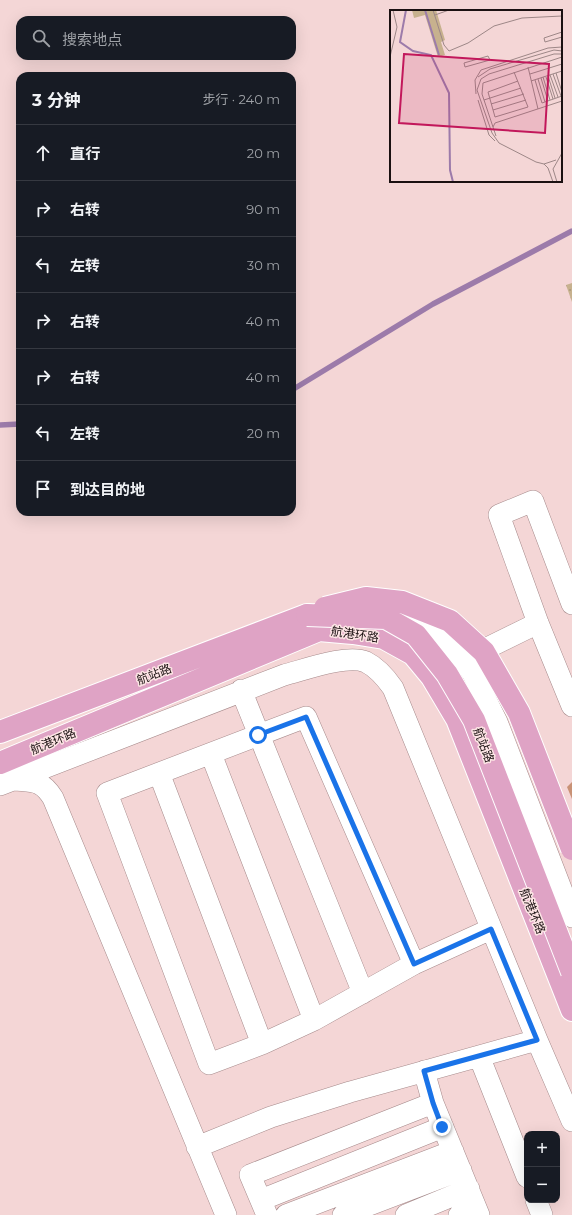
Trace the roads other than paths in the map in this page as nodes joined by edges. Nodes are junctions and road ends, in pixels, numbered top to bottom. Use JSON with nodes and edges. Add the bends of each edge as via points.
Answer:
{"nodes":[{"id":1,"x":572,"y":604,"type":"edge"},
{"id":2,"x":313,"y":623,"type":"junction"},
{"id":3,"x":538,"y":623,"type":"junction"},
{"id":4,"x":463,"y":660,"type":"junction"},
{"id":5,"x":241,"y":690,"type":"junction"},
{"id":6,"x":572,"y":706,"type":"edge"},
{"id":7,"x":0,"y":732,"type":"edge"},
{"id":8,"x":258,"y":735,"type":"junction"},
{"id":9,"x":211,"y":754,"type":"junction"},
{"id":10,"x":0,"y":763,"type":"edge"},
{"id":11,"x":159,"y":773,"type":"junction"},
{"id":12,"x":7,"y":782,"type":"edge"},
{"id":13,"x":572,"y":849,"type":"edge"},
{"id":14,"x":572,"y":917,"type":"edge"},
{"id":15,"x":491,"y":929,"type":"junction"},
{"id":16,"x":414,"y":964,"type":"junction"},
{"id":17,"x":572,"y":972,"type":"edge"},
{"id":18,"x":363,"y":993,"type":"junction"},
{"id":19,"x":572,"y":1010,"type":"edge"},
{"id":20,"x":314,"y":1020,"type":"junction"},
{"id":21,"x":537,"y":1040,"type":"junction"},
{"id":22,"x":262,"y":1044,"type":"junction"},
{"id":23,"x":479,"y":1056,"type":"junction"},
{"id":24,"x":424,"y":1071,"type":"junction"},
{"id":25,"x":433,"y":1103,"type":"junction"},
{"id":26,"x":572,"y":1121,"type":"edge"},
{"id":27,"x":442,"y":1127,"type":"junction"},
{"id":28,"x":197,"y":1147,"type":"junction"},
{"id":29,"x":457,"y":1161,"type":"junction"},
{"id":30,"x":524,"y":1170,"type":"edge"},
{"id":31,"x":537,"y":1203,"type":"edge"},
{"id":32,"x":471,"y":1207,"type":"edge"},
{"id":33,"x":264,"y":1208,"type":"edge"},
{"id":34,"x":226,"y":1215,"type":"edge"},
{"id":35,"x":286,"y":1215,"type":"edge"},
{"id":36,"x":343,"y":1215,"type":"edge"},
{"id":37,"x":406,"y":1215,"type":"edge"},
{"id":38,"x":542,"y":1215,"type":"edge"}],
"edges":[{"from":1,"to":3,"type":"lane","via":[[533,502],[499,515]]},
{"from":2,"to":4,"type":"lane","via":[[372,612],[398,615],[424,625]]},
{"from":2,"to":7,"type":"main road","name":"航站路"},
{"from":2,"to":10,"type":"main road","name":"航港环路"},
{"from":2,"to":13,"type":"main road","name":"航站路","bridge":true,"via":[[329,606],[366,598],[402,602],[450,621],[484,652],[518,713]]},
{"from":2,"to":17,"type":"main road","name":"航站路","bridge":true,"via":[[386,618],[416,635],[447,674],[474,720]]},
{"from":2,"to":19,"type":"main road","name":"航港环路","via":[[384,638],[413,654],[432,676],[457,719]]},
{"from":3,"to":4,"type":"lane"},
{"from":3,"to":6,"type":"lane"},
{"from":4,"to":14,"type":"lane","via":[[473,674],[497,722]]},
{"from":5,"to":8,"type":"lane"},
{"from":5,"to":12,"type":"lane"},
{"from":5,"to":15,"type":"lane","via":[[284,675],[343,661],[366,662],[382,672],[393,688]]},
{"from":8,"to":9,"type":"lane"},
{"from":8,"to":16,"type":"lane","via":[[306,717]]},
{"from":8,"to":18,"type":"lane"},
{"from":9,"to":11,"type":"lane"},
{"from":9,"to":20,"type":"lane"},
{"from":11,"to":22,"type":"lane"},
{"from":11,"to":22,"type":"lane","via":[[107,793],[206,1057],[209,1064]]},
{"from":12,"to":28,"type":"lane","via":[[37,782],[46,787],[53,798]]},
{"from":15,"to":16,"type":"lane"},
{"from":15,"to":21,"type":"lane"},
{"from":16,"to":18,"type":"lane"},
{"from":18,"to":20,"type":"lane"},
{"from":20,"to":22,"type":"lane"},
{"from":21,"to":23,"type":"lane"},
{"from":21,"to":26,"type":"lane"},
{"from":23,"to":24,"type":"lane"},
{"from":23,"to":30,"type":"lane"},
{"from":24,"to":25,"type":"lane"},
{"from":24,"to":28,"type":"lane","via":[[271,1117]]},
{"from":25,"to":27,"type":"lane"},
{"from":25,"to":33,"type":"lane","via":[[250,1175]]},
{"from":27,"to":29,"type":"lane"},
{"from":27,"to":33,"type":"lane"},
{"from":28,"to":34,"type":"lane"},
{"from":29,"to":32,"type":"lane"},
{"from":29,"to":35,"type":"lane"},
{"from":29,"to":36,"type":"lane"},
{"from":31,"to":38,"type":"lane"},
{"from":32,"to":37,"type":"lane"}]}
